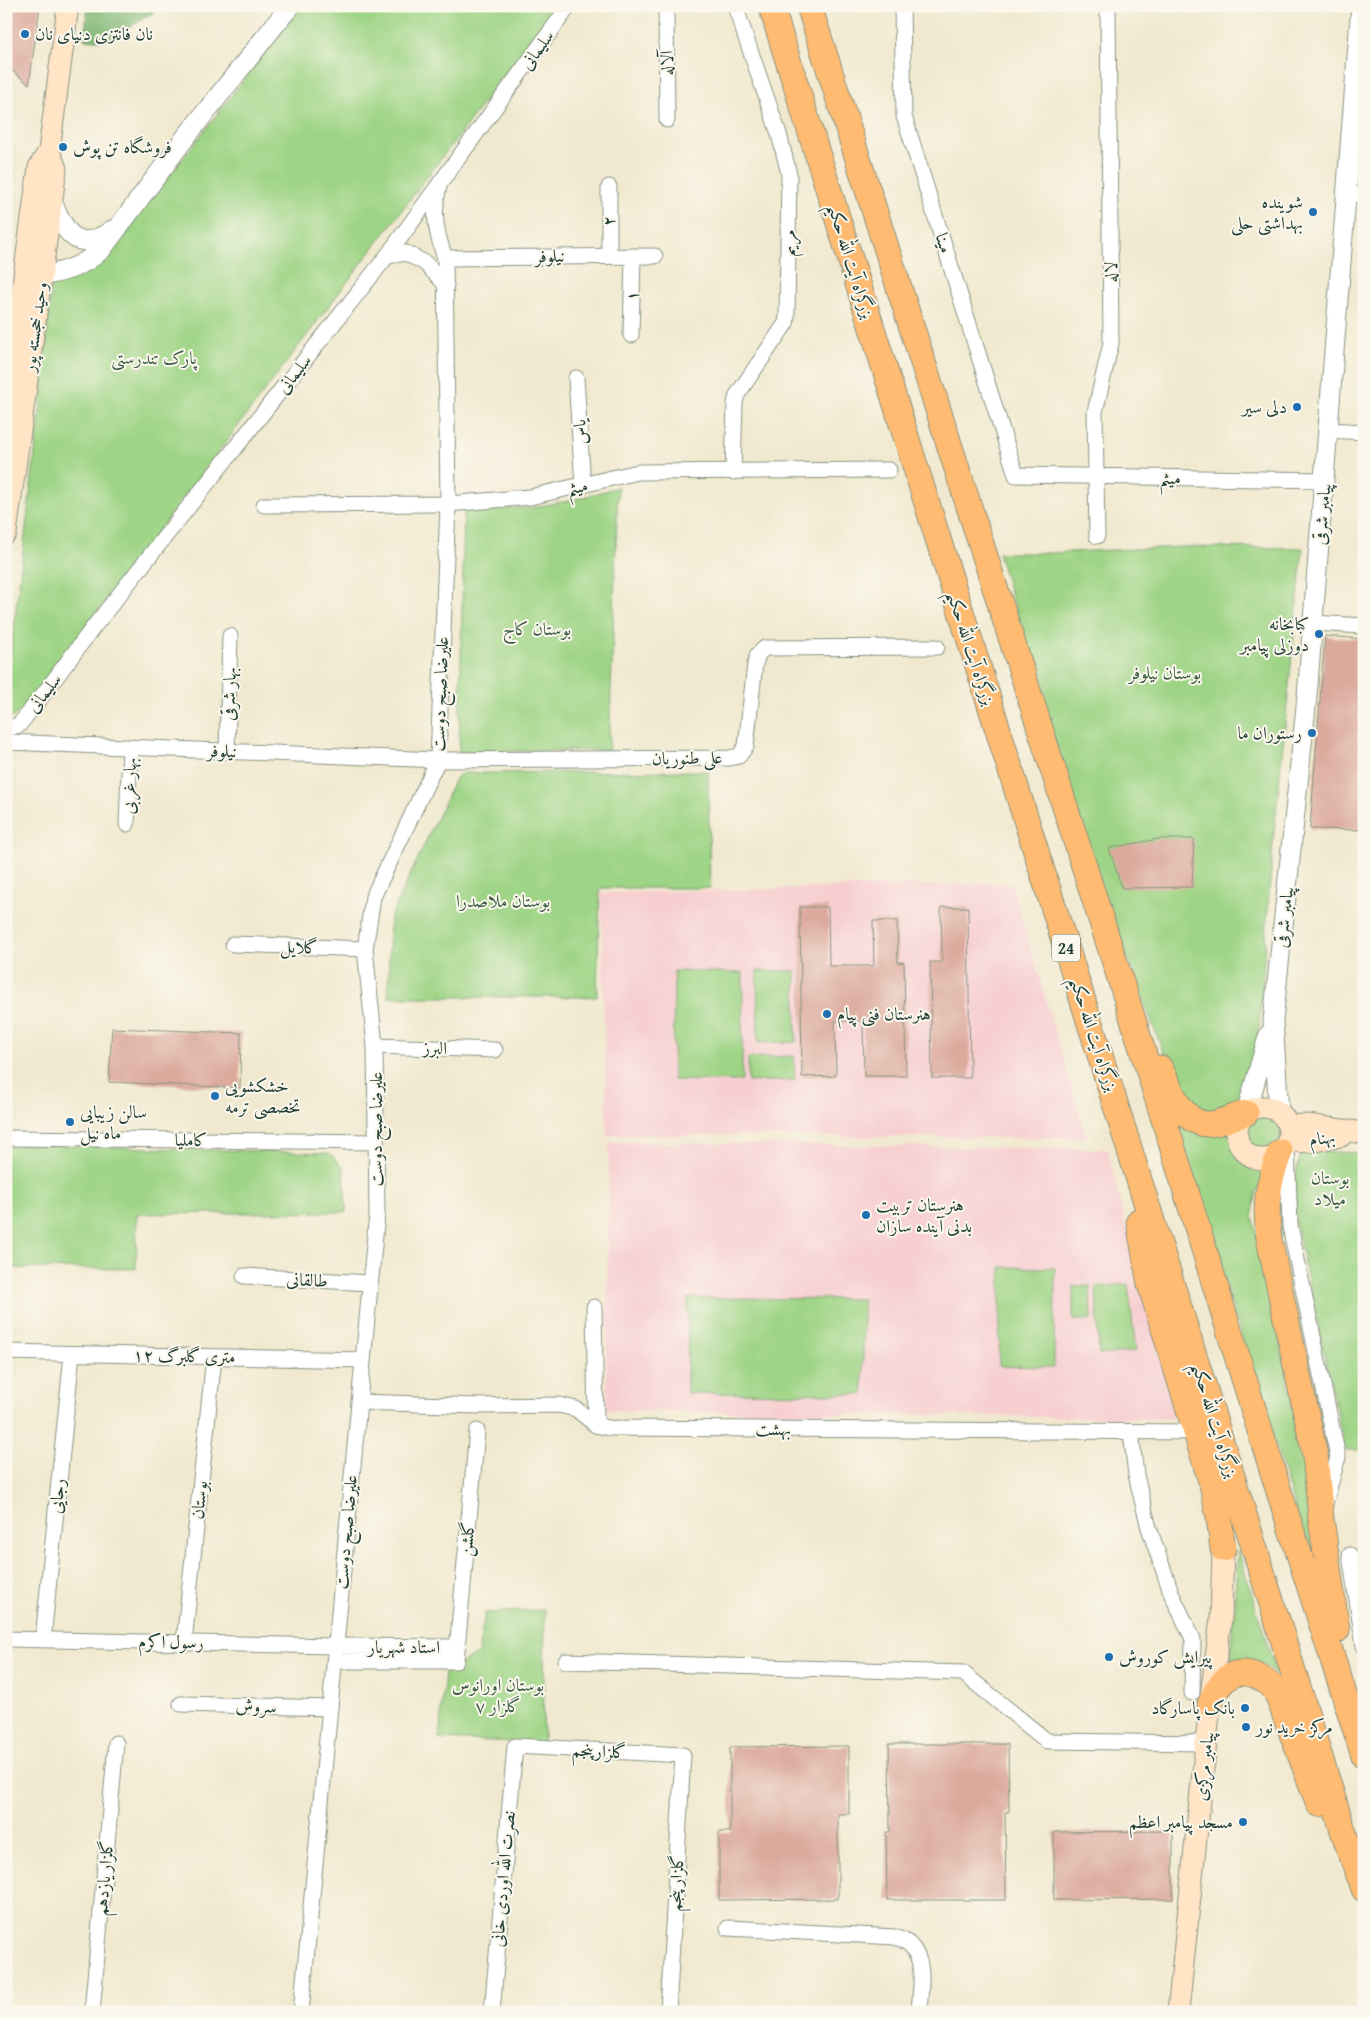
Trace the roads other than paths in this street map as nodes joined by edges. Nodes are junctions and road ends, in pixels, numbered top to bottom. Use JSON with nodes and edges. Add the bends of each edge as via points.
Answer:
{"nodes":[{"id":1,"x":68,"y":6,"type":"edge"},
{"id":2,"x":290,"y":6,"type":"edge"},
{"id":3,"x":569,"y":6,"type":"edge"},
{"id":4,"x":666,"y":6,"type":"edge"},
{"id":5,"x":735,"y":6,"type":"edge"},
{"id":6,"x":771,"y":6,"type":"edge"},
{"id":7,"x":809,"y":6,"type":"edge"},
{"id":8,"x":817,"y":6,"type":"edge"},
{"id":9,"x":902,"y":6,"type":"edge"},
{"id":10,"x":1108,"y":6,"type":"edge"},
{"id":11,"x":1361,"y":6,"type":"edge"},
{"id":12,"x":1361,"y":43,"type":"edge"},
{"id":13,"x":823,"y":50,"type":"junction"},
{"id":14,"x":667,"y":120,"type":"dead end"},
{"id":15,"x":49,"y":151,"type":"junction"},
{"id":16,"x":439,"y":186,"type":"junction"},
{"id":17,"x":609,"y":187,"type":"dead end"},
{"id":18,"x":1355,"y":194,"type":"edge"},
{"id":19,"x":52,"y":201,"type":"junction"},
{"id":20,"x":120,"y":225,"type":"junction"},
{"id":21,"x":609,"y":255,"type":"junction"},
{"id":22,"x":387,"y":256,"type":"junction"},
{"id":23,"x":633,"y":256,"type":"junction"},
{"id":24,"x":654,"y":256,"type":"dead end"},
{"id":25,"x":445,"y":258,"type":"junction"},
{"id":26,"x":34,"y":276,"type":"junction"},
{"id":27,"x":446,"y":285,"type":"junction"},
{"id":28,"x":632,"y":335,"type":"dead end"},
{"id":29,"x":10,"y":354,"type":"edge"},
{"id":30,"x":576,"y":378,"type":"dead end"},
{"id":31,"x":6,"y":407,"type":"edge"},
{"id":32,"x":1328,"y":430,"type":"junction"},
{"id":33,"x":1364,"y":432,"type":"edge"},
{"id":34,"x":889,"y":470,"type":"dead end"},
{"id":35,"x":733,"y":472,"type":"junction"},
{"id":36,"x":1016,"y":475,"type":"joint"},
{"id":37,"x":1096,"y":476,"type":"junction"},
{"id":38,"x":1325,"y":480,"type":"junction"},
{"id":39,"x":583,"y":486,"type":"junction"},
{"id":40,"x":448,"y":504,"type":"junction"},
{"id":41,"x":264,"y":505,"type":"dead end"},
{"id":42,"x":6,"y":533,"type":"edge"},
{"id":43,"x":1098,"y":536,"type":"dead end"},
{"id":44,"x":1313,"y":623,"type":"junction"},
{"id":45,"x":1364,"y":626,"type":"edge"},
{"id":46,"x":230,"y":636,"type":"dead end"},
{"id":47,"x":937,"y":647,"type":"dead end"},
{"id":48,"x":6,"y":729,"type":"edge"},
{"id":49,"x":6,"y":742,"type":"edge"},
{"id":50,"x":130,"y":747,"type":"junction"},
{"id":51,"x":227,"y":751,"type":"junction"},
{"id":52,"x":438,"y":760,"type":"junction"},
{"id":53,"x":127,"y":824,"type":"dead end"},
{"id":54,"x":233,"y":944,"type":"dead end"},
{"id":55,"x":365,"y":949,"type":"junction"},
{"id":56,"x":1131,"y":1013,"type":"junction"},
{"id":57,"x":1273,"y":1021,"type":"junction"},
{"id":58,"x":375,"y":1046,"type":"junction"},
{"id":59,"x":495,"y":1050,"type":"dead end"},
{"id":60,"x":1246,"y":1113,"type":"junction"},
{"id":61,"x":1125,"y":1132,"type":"junction"},
{"id":62,"x":1283,"y":1133,"type":"junction"},
{"id":63,"x":1360,"y":1133,"type":"edge"},
{"id":64,"x":6,"y":1138,"type":"edge"},
{"id":65,"x":376,"y":1142,"type":"junction"},
{"id":66,"x":244,"y":1276,"type":"dead end"},
{"id":67,"x":370,"y":1283,"type":"junction"},
{"id":68,"x":594,"y":1307,"type":"dead end"},
{"id":69,"x":6,"y":1352,"type":"edge"},
{"id":70,"x":72,"y":1354,"type":"junction"},
{"id":71,"x":214,"y":1357,"type":"junction"},
{"id":72,"x":363,"y":1360,"type":"junction"},
{"id":73,"x":359,"y":1402,"type":"junction"},
{"id":74,"x":596,"y":1425,"type":"junction"},
{"id":75,"x":477,"y":1431,"type":"dead end"},
{"id":76,"x":1131,"y":1432,"type":"junction"},
{"id":77,"x":1195,"y":1432,"type":"junction"},
{"id":78,"x":1223,"y":1549,"type":"joint"},
{"id":79,"x":1350,"y":1555,"type":"dead end"},
{"id":80,"x":6,"y":1638,"type":"edge"},
{"id":81,"x":43,"y":1639,"type":"junction"},
{"id":82,"x":184,"y":1642,"type":"junction"},
{"id":83,"x":1364,"y":1646,"type":"edge"},
{"id":84,"x":457,"y":1647,"type":"joint"},
{"id":85,"x":335,"y":1654,"type":"junction"},
{"id":86,"x":566,"y":1661,"type":"dead end"},
{"id":87,"x":1201,"y":1699,"type":"junction"},
{"id":88,"x":181,"y":1704,"type":"dead end"},
{"id":89,"x":1347,"y":1704,"type":"junction"},
{"id":90,"x":330,"y":1708,"type":"junction"},
{"id":91,"x":1206,"y":1742,"type":"junction"},
{"id":92,"x":116,"y":1743,"type":"dead end"},
{"id":93,"x":515,"y":1746,"type":"joint"},
{"id":94,"x":683,"y":1755,"type":"joint"},
{"id":95,"x":1364,"y":1756,"type":"edge"},
{"id":96,"x":1346,"y":1840,"type":"junction"},
{"id":97,"x":1364,"y":1889,"type":"edge"},
{"id":98,"x":728,"y":1928,"type":"dead end"},
{"id":99,"x":92,"y":2012,"type":"edge"},
{"id":100,"x":301,"y":2012,"type":"edge"},
{"id":101,"x":492,"y":2012,"type":"edge"},
{"id":102,"x":668,"y":2012,"type":"edge"},
{"id":103,"x":919,"y":2012,"type":"edge"},
{"id":104,"x":1178,"y":2012,"type":"edge"}],
"edges":[{"from":1,"to":15,"type":"main road","name":"وحید خجسته پور"},
{"from":2,"to":20,"type":"street"},
{"from":3,"to":16,"type":"street","name":"سلیمانی"},
{"from":4,"to":14,"type":"street","name":"آلاله"},
{"from":5,"to":35,"type":"street","name":"مریم","via":[[779,134],[789,174],[786,323],[737,395]]},
{"from":6,"to":61,"type":"highway","name":"بزرگراه آیت الله حکیم","number":"24"},
{"from":7,"to":13,"type":"highway","name":"بزرگراه آیت الله حکیم","number":"24"},
{"from":8,"to":13,"type":"main road"},
{"from":9,"to":36,"type":"street","name":"مینا","via":[[904,116]]},
{"from":10,"to":37,"type":"street","name":"لاله","via":[[1112,343],[1095,412]]},
{"from":11,"to":12,"type":"street","name":"پیامبر شرقی"},
{"from":12,"to":18,"type":"street","name":"پیامبر شرقی"},
{"from":13,"to":56,"type":"highway","name":"بزرگراه آیت الله حکیم","number":"24"},
{"from":15,"to":19,"type":"main road","name":"وحید خجسته پور","via":[[56,169]]},
{"from":15,"to":26,"type":"main road","name":"وحید خجسته پور","via":[[39,168]]},
{"from":16,"to":22,"type":"street","name":"سلیمانی"},
{"from":16,"to":25,"type":"street","name":"علیرضا صبح دوست","via":[[435,223]]},
{"from":17,"to":21,"type":"street","name":"۲"},
{"from":18,"to":32,"type":"street","name":"پیامبر شرقی"},
{"from":19,"to":20,"type":"street","via":[[63,226],[76,240],[94,241]]},
{"from":19,"to":26,"type":"main road","name":"وحید خجسته پور"},
{"from":20,"to":26,"type":"street","via":[[91,259]]},
{"from":21,"to":23,"type":"street","name":"نیلوفر"},
{"from":21,"to":25,"type":"street","name":"نیلوفر"},
{"from":22,"to":27,"type":"street","via":[[406,253],[425,263]]},
{"from":22,"to":48,"type":"street","name":"سلیمانی","via":[[36,703],[19,724]]},
{"from":23,"to":24,"type":"street","name":"نیلوفر"},
{"from":23,"to":28,"type":"street","name":"۱"},
{"from":25,"to":27,"type":"street","name":"علیرضا صبح دوست"},
{"from":26,"to":29,"type":"main road","name":"وحید خجسته پور"},
{"from":26,"to":42,"type":"main road","name":"وحید خجسته پور"},
{"from":27,"to":40,"type":"street","name":"علیرضا صبح دوست"},
{"from":29,"to":31,"type":"main road","name":"وحید خجسته پور"},
{"from":30,"to":39,"type":"street","name":"یاس"},
{"from":32,"to":33,"type":"street"},
{"from":32,"to":38,"type":"street","name":"پیامبر شرقی"},
{"from":34,"to":35,"type":"street","name":"میثم"},
{"from":35,"to":39,"type":"street","name":"میثم","via":[[638,472]]},
{"from":36,"to":37,"type":"street","name":"میثم"},
{"from":37,"to":38,"type":"street","name":"میثم"},
{"from":37,"to":43,"type":"street","name":"لاله"},
{"from":38,"to":44,"type":"street","name":"پیامبر شرقی"},
{"from":39,"to":40,"type":"street","name":"میثم","via":[[530,498]]},
{"from":40,"to":41,"type":"street","name":"میثم"},
{"from":40,"to":52,"type":"street","name":"علیرضا صبح دوست"},
{"from":44,"to":45,"type":"street"},
{"from":44,"to":57,"type":"street","name":"پیامبر شرقی"},
{"from":46,"to":51,"type":"street","name":"بهار شرقی"},
{"from":47,"to":52,"type":"street","name":"علی طنوریان","via":[[765,648],[758,654],[755,664],[746,746],[739,756]]},
{"from":49,"to":50,"type":"street","name":"نیلوفر"},
{"from":50,"to":51,"type":"street","name":"نیلوفر"},
{"from":50,"to":53,"type":"street","name":"بهار غربی"},
{"from":51,"to":52,"type":"street","name":"نیلوفر"},
{"from":52,"to":55,"type":"street","name":"علیرضا صبح دوست","via":[[373,897]]},
{"from":54,"to":55,"type":"street","name":"گلایل"},
{"from":55,"to":58,"type":"street","name":"علیرضا صبح دوست"},
{"from":56,"to":60,"type":"highway","via":[[1182,1110],[1191,1119],[1208,1124]]},
{"from":56,"to":89,"type":"highway","name":"بزرگراه آیت الله حکیم","number":"24"},
{"from":57,"to":60,"type":"street","name":"پیامبر شرقی"},
{"from":57,"to":62,"type":"street","name":"پیامبر شرقی"},
{"from":58,"to":59,"type":"street","name":"البرز"},
{"from":58,"to":65,"type":"street","name":"علیرضا صبح دوست"},
{"from":60,"to":62,"type":"main road","via":[[1253,1108],[1271,1108]]},
{"from":60,"to":62,"type":"main road","via":[[1241,1118],[1237,1133],[1241,1147],[1252,1156],[1267,1158]]},
{"from":61,"to":77,"type":"highway","via":[[1150,1284]]},
{"from":61,"to":96,"type":"highway","name":"بزرگراه آیت الله حکیم","number":"24"},
{"from":62,"to":63,"type":"main road","name":"بهنام","via":[[1310,1142]]},
{"from":62,"to":89,"type":"highway","via":[[1268,1186],[1268,1229],[1315,1456]]},
{"from":64,"to":65,"type":"street","name":"کاملیا"},
{"from":65,"to":67,"type":"street","name":"علیرضا صبح دوست","via":[[377,1214]]},
{"from":66,"to":67,"type":"street","name":"طالقانی"},
{"from":67,"to":72,"type":"street","name":"علیرضا صبح دوست"},
{"from":68,"to":74,"type":"street"},
{"from":69,"to":70,"type":"street","name":"۱۲ متری گلبرگ"},
{"from":70,"to":71,"type":"street","name":"۱۲ متری گلبرگ"},
{"from":70,"to":81,"type":"street","name":"رجایی"},
{"from":71,"to":72,"type":"street","name":"۱۲ متری گلبرگ"},
{"from":71,"to":82,"type":"street","name":"بوستان"},
{"from":72,"to":73,"type":"street","name":"علیرضا صبح دوست"},
{"from":73,"to":74,"type":"street","via":[[478,1406],[559,1404],[576,1409]]},
{"from":73,"to":85,"type":"street","name":"علیرضا صبح دوست"},
{"from":74,"to":76,"type":"street","name":"بهشت","via":[[610,1428]]},
{"from":75,"to":84,"type":"street","name":"گلشن"},
{"from":76,"to":77,"type":"street","name":"بهشت"},
{"from":76,"to":87,"type":"street","via":[[1136,1475],[1149,1528],[1172,1595],[1193,1639]]},
{"from":77,"to":78,"type":"highway","via":[[1220,1517]]},
{"from":78,"to":87,"type":"main road","name":"پیامبر مرکزی","via":[[1221,1618]]},
{"from":79,"to":83,"type":"street"},
{"from":80,"to":81,"type":"street","name":"رسول اکرم"},
{"from":81,"to":82,"type":"street","name":"رسول اکرم"},
{"from":82,"to":85,"type":"street","name":"رسول اکرم"},
{"from":84,"to":85,"type":"street","name":"استاد شهریار"},
{"from":85,"to":90,"type":"street","name":"علیرضا صبح دوست"},
{"from":86,"to":91,"type":"street","via":[[964,1672],[1047,1741]]},
{"from":87,"to":91,"type":"main road","name":"پیامبر مرکزی"},
{"from":87,"to":96,"type":"highway","via":[[1239,1672],[1252,1673],[1275,1689],[1321,1809]]},
{"from":88,"to":90,"type":"street","name":"سروش"},
{"from":89,"to":95,"type":"highway","name":"بزرگراه آیت الله حکیم","number":"24"},
{"from":90,"to":100,"type":"street","name":"علیرضا صبح دوست"},
{"from":91,"to":104,"type":"main road","name":"پیامبر مرکزی"},
{"from":92,"to":99,"type":"street","name":"گلزار یازدهم"},
{"from":93,"to":94,"type":"street","name":"گلزارپنجم"},
{"from":93,"to":101,"type":"street","name":"نصرت الله اوردی خانی"},
{"from":94,"to":102,"type":"street","name":"گلزار پنجم"},
{"from":96,"to":97,"type":"highway","name":"بزرگراه آیت الله حکیم","number":"24"},
{"from":98,"to":103,"type":"street","via":[[895,1937],[910,1944],[922,1971]]}]}
